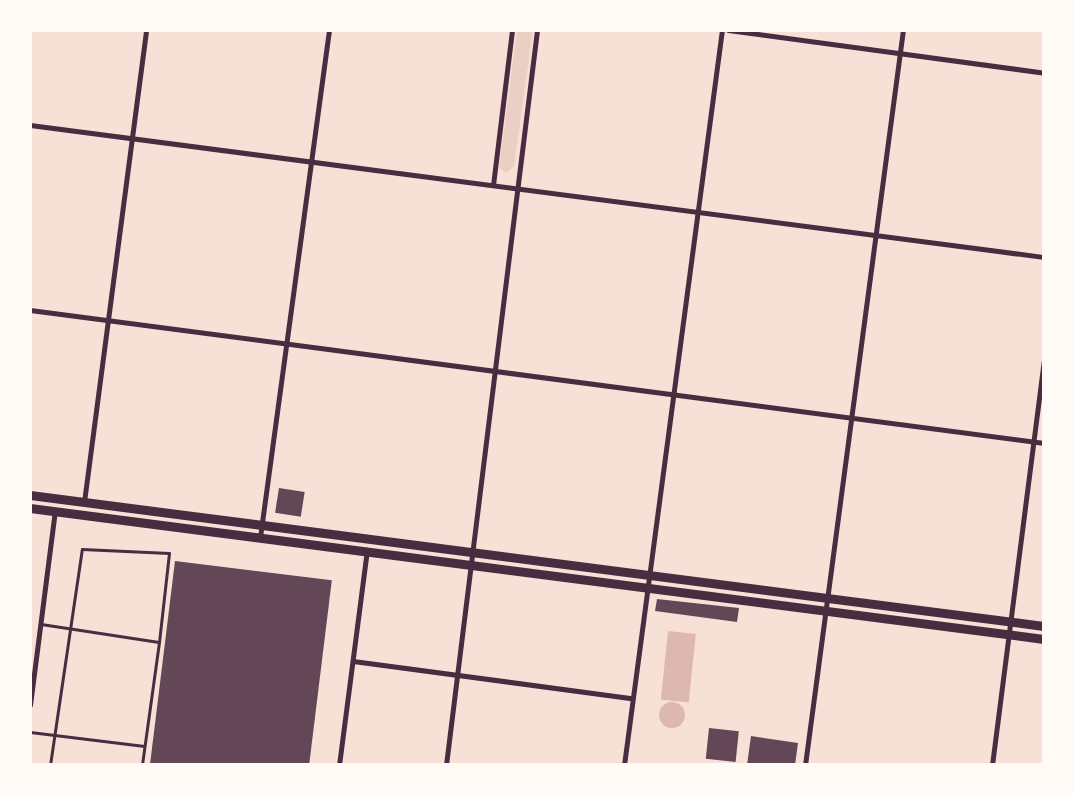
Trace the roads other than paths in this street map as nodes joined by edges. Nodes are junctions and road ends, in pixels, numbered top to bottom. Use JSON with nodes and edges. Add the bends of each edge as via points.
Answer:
{"nodes":[{"id":1,"x":146,"y":30,"type":"edge"},
{"id":2,"x":330,"y":30,"type":"edge"},
{"id":3,"x":512,"y":30,"type":"edge"},
{"id":4,"x":537,"y":30,"type":"edge"},
{"id":5,"x":722,"y":30,"type":"edge"},
{"id":6,"x":728,"y":30,"type":"edge"},
{"id":7,"x":903,"y":30,"type":"edge"},
{"id":8,"x":900,"y":52,"type":"junction"},
{"id":9,"x":1044,"y":73,"type":"edge"},
{"id":10,"x":30,"y":125,"type":"edge"},
{"id":11,"x":132,"y":138,"type":"junction"},
{"id":12,"x":311,"y":162,"type":"junction"},
{"id":13,"x":493,"y":185,"type":"junction"},
{"id":14,"x":516,"y":188,"type":"junction"},
{"id":15,"x":698,"y":212,"type":"junction"},
{"id":16,"x":876,"y":235,"type":"junction"},
{"id":17,"x":1044,"y":257,"type":"edge"},
{"id":18,"x":30,"y":310,"type":"edge"},
{"id":19,"x":108,"y":320,"type":"junction"},
{"id":20,"x":286,"y":344,"type":"junction"},
{"id":21,"x":1044,"y":361,"type":"edge"},
{"id":22,"x":492,"y":372,"type":"junction"},
{"id":23,"x":674,"y":395,"type":"junction"},
{"id":24,"x":852,"y":418,"type":"junction"},
{"id":25,"x":1034,"y":442,"type":"junction"},
{"id":26,"x":1044,"y":443,"type":"edge"},
{"id":27,"x":30,"y":495,"type":"edge"},
{"id":28,"x":84,"y":502,"type":"junction"},
{"id":29,"x":30,"y":508,"type":"edge"},
{"id":30,"x":55,"y":511,"type":"junction"},
{"id":31,"x":262,"y":526,"type":"junction"},
{"id":32,"x":260,"y":537,"type":"junction"},
{"id":33,"x":367,"y":550,"type":"junction"},
{"id":34,"x":471,"y":552,"type":"junction"},
{"id":35,"x":472,"y":563,"type":"junction"},
{"id":36,"x":648,"y":575,"type":"junction"},
{"id":37,"x":647,"y":586,"type":"junction"},
{"id":38,"x":826,"y":597,"type":"junction"},
{"id":39,"x":826,"y":609,"type":"junction"},
{"id":40,"x":1011,"y":622,"type":"junction"},
{"id":41,"x":39,"y":623,"type":"junction"},
{"id":42,"x":1044,"y":626,"type":"edge"},
{"id":43,"x":70,"y":628,"type":"junction"},
{"id":44,"x":1011,"y":634,"type":"junction"},
{"id":45,"x":1044,"y":639,"type":"edge"},
{"id":46,"x":159,"y":642,"type":"junction"},
{"id":47,"x":353,"y":661,"type":"junction"},
{"id":48,"x":458,"y":675,"type":"junction"},
{"id":49,"x":632,"y":698,"type":"junction"},
{"id":50,"x":30,"y":705,"type":"edge"},
{"id":51,"x":30,"y":732,"type":"edge"},
{"id":52,"x":54,"y":735,"type":"junction"},
{"id":53,"x":144,"y":746,"type":"junction"},
{"id":54,"x":50,"y":765,"type":"edge"},
{"id":55,"x":142,"y":765,"type":"edge"},
{"id":56,"x":339,"y":765,"type":"edge"},
{"id":57,"x":446,"y":765,"type":"edge"},
{"id":58,"x":624,"y":765,"type":"edge"},
{"id":59,"x":805,"y":765,"type":"edge"},
{"id":60,"x":992,"y":765,"type":"edge"}],
"edges":[{"from":1,"to":11,"type":"street"},
{"from":2,"to":12,"type":"street"},
{"from":3,"to":13,"type":"street"},
{"from":4,"to":14,"type":"street"},
{"from":5,"to":15,"type":"street"},
{"from":6,"to":8,"type":"street"},
{"from":7,"to":8,"type":"street"},
{"from":8,"to":9,"type":"street"},
{"from":8,"to":16,"type":"street"},
{"from":10,"to":11,"type":"street"},
{"from":11,"to":12,"type":"street"},
{"from":11,"to":19,"type":"street"},
{"from":12,"to":13,"type":"street"},
{"from":12,"to":20,"type":"street"},
{"from":13,"to":14,"type":"street"},
{"from":14,"to":15,"type":"street"},
{"from":14,"to":22,"type":"street"},
{"from":15,"to":16,"type":"street"},
{"from":15,"to":23,"type":"street"},
{"from":16,"to":17,"type":"street"},
{"from":16,"to":24,"type":"street"},
{"from":18,"to":19,"type":"street"},
{"from":19,"to":20,"type":"street"},
{"from":19,"to":28,"type":"street"},
{"from":20,"to":22,"type":"street"},
{"from":20,"to":31,"type":"street"},
{"from":21,"to":25,"type":"street"},
{"from":22,"to":23,"type":"street"},
{"from":22,"to":34,"type":"street"},
{"from":23,"to":24,"type":"street"},
{"from":23,"to":36,"type":"street"},
{"from":24,"to":25,"type":"street"},
{"from":24,"to":38,"type":"street"},
{"from":25,"to":26,"type":"street"},
{"from":25,"to":40,"type":"street"},
{"from":27,"to":28,"type":"main road"},
{"from":28,"to":31,"type":"main road"},
{"from":29,"to":30,"type":"main road"},
{"from":30,"to":32,"type":"main road"},
{"from":30,"to":41,"type":"street"},
{"from":31,"to":32,"type":"street"},
{"from":31,"to":34,"type":"main road"},
{"from":32,"to":33,"type":"main road"},
{"from":33,"to":35,"type":"main road"},
{"from":33,"to":47,"type":"street"},
{"from":34,"to":35,"type":"street"},
{"from":34,"to":36,"type":"main road"},
{"from":35,"to":37,"type":"main road"},
{"from":35,"to":48,"type":"street"},
{"from":36,"to":37,"type":"street"},
{"from":36,"to":38,"type":"main road"},
{"from":37,"to":39,"type":"main road"},
{"from":37,"to":49,"type":"street"},
{"from":38,"to":39,"type":"street"},
{"from":38,"to":40,"type":"main road"},
{"from":39,"to":44,"type":"main road"},
{"from":39,"to":59,"type":"street"},
{"from":40,"to":42,"type":"main road"},
{"from":40,"to":44,"type":"street"},
{"from":41,"to":43,"type":"lane"},
{"from":41,"to":50,"type":"street"},
{"from":43,"to":46,"type":"lane"},
{"from":43,"to":46,"type":"lane","via":[[82,549],[167,551],[172,556]]},
{"from":43,"to":52,"type":"lane"},
{"from":44,"to":45,"type":"main road"},
{"from":44,"to":60,"type":"street"},
{"from":46,"to":53,"type":"lane"},
{"from":47,"to":48,"type":"street"},
{"from":47,"to":56,"type":"street"},
{"from":48,"to":49,"type":"street"},
{"from":48,"to":57,"type":"street"},
{"from":49,"to":58,"type":"street"},
{"from":51,"to":52,"type":"lane"},
{"from":52,"to":53,"type":"lane"},
{"from":52,"to":54,"type":"lane"},
{"from":53,"to":55,"type":"lane"}]}
